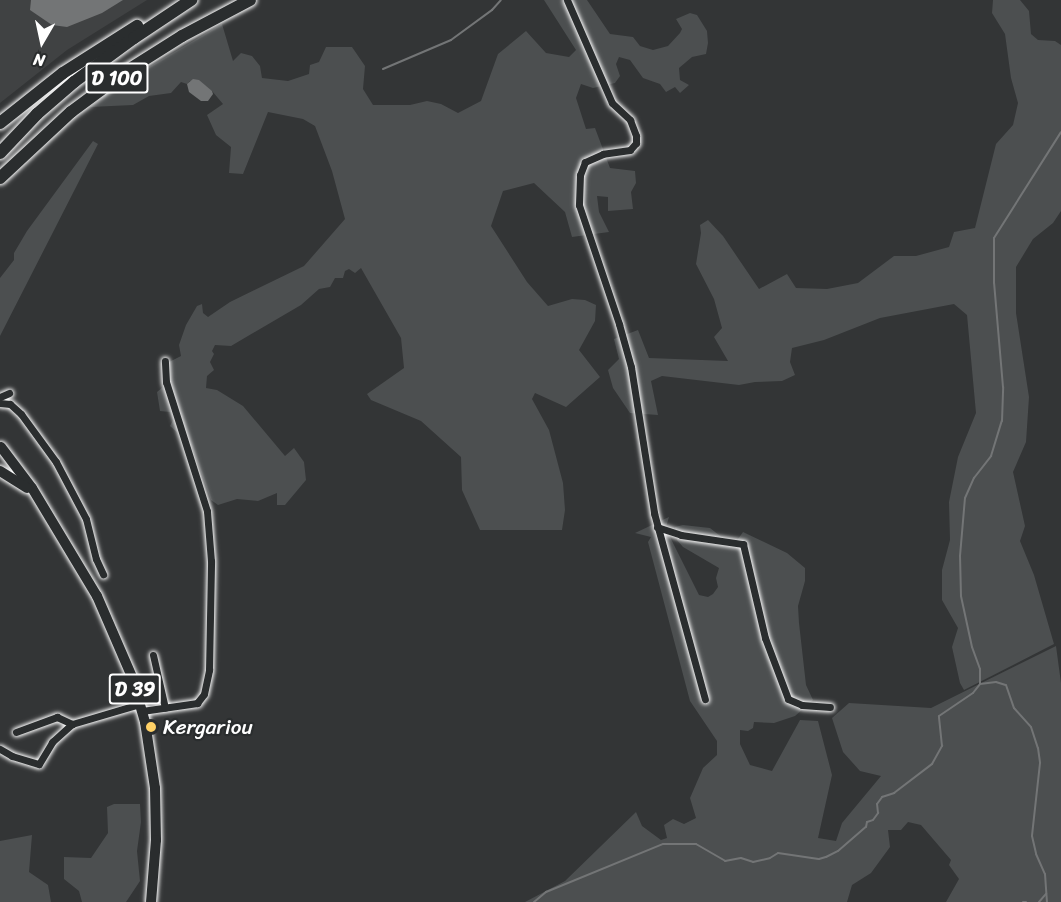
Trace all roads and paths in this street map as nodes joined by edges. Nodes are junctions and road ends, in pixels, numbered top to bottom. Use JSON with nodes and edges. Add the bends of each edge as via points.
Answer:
{"nodes":[{"id":1,"x":190,"y":0,"type":"edge"},
{"id":2,"x":250,"y":0,"type":"edge"},
{"id":3,"x":567,"y":0,"type":"edge"},
{"id":4,"x":0,"y":123,"type":"edge"},
{"id":5,"x":0,"y":153,"type":"edge"},
{"id":6,"x":0,"y":178,"type":"edge"},
{"id":7,"x":165,"y":362,"type":"dead end"},
{"id":8,"x":9,"y":393,"type":"dead end"},
{"id":9,"x":0,"y":397,"type":"edge"},
{"id":10,"x":0,"y":403,"type":"edge"},
{"id":11,"x":0,"y":447,"type":"edge"},
{"id":12,"x":0,"y":471,"type":"edge"},
{"id":13,"x":38,"y":499,"type":"junction"},
{"id":14,"x":657,"y":527,"type":"junction"},
{"id":15,"x":103,"y":573,"type":"dead end"},
{"id":16,"x":153,"y":655,"type":"dead end"},
{"id":17,"x":705,"y":699,"type":"dead end"},
{"id":18,"x":830,"y":706,"type":"dead end"},
{"id":19,"x":141,"y":708,"type":"junction"},
{"id":20,"x":165,"y":708,"type":"junction"},
{"id":21,"x":72,"y":724,"type":"junction"},
{"id":22,"x":16,"y":732,"type":"dead end"},
{"id":23,"x":0,"y":749,"type":"edge"},
{"id":24,"x":151,"y":902,"type":"edge"}],
"edges":[{"from":1,"to":4,"type":"highway","via":[[83,58]]},
{"from":1,"to":5,"type":"highway","number":"D 100","via":[[74,82]]},
{"from":2,"to":6,"type":"highway","number":"D 100","via":[[125,72],[71,112]]},
{"from":3,"to":14,"type":"street","via":[[612,103],[630,120],[636,136],[630,150],[603,153],[585,162],[580,175],[579,205],[631,367]]},
{"from":7,"to":20,"type":"street","via":[[166,382],[207,511],[211,601],[204,694],[194,705]]},
{"from":8,"to":9,"type":"street"},
{"from":10,"to":15,"type":"street","via":[[10,404],[21,414],[56,462],[86,519]]},
{"from":11,"to":13,"type":"main road","number":"D 39"},
{"from":12,"to":13,"type":"main road","number":"D 39"},
{"from":13,"to":19,"type":"main road","number":"D 39","via":[[105,611]]},
{"from":14,"to":17,"type":"street"},
{"from":14,"to":18,"type":"street","via":[[681,535],[743,544],[765,638],[788,699],[802,705]]},
{"from":16,"to":20,"type":"street"},
{"from":19,"to":20,"type":"street"},
{"from":19,"to":21,"type":"street"},
{"from":19,"to":24,"type":"main road","number":"D 39","via":[[156,806]]},
{"from":21,"to":22,"type":"street","via":[[57,717]]},
{"from":21,"to":23,"type":"street","via":[[52,742],[39,764]]}]}
